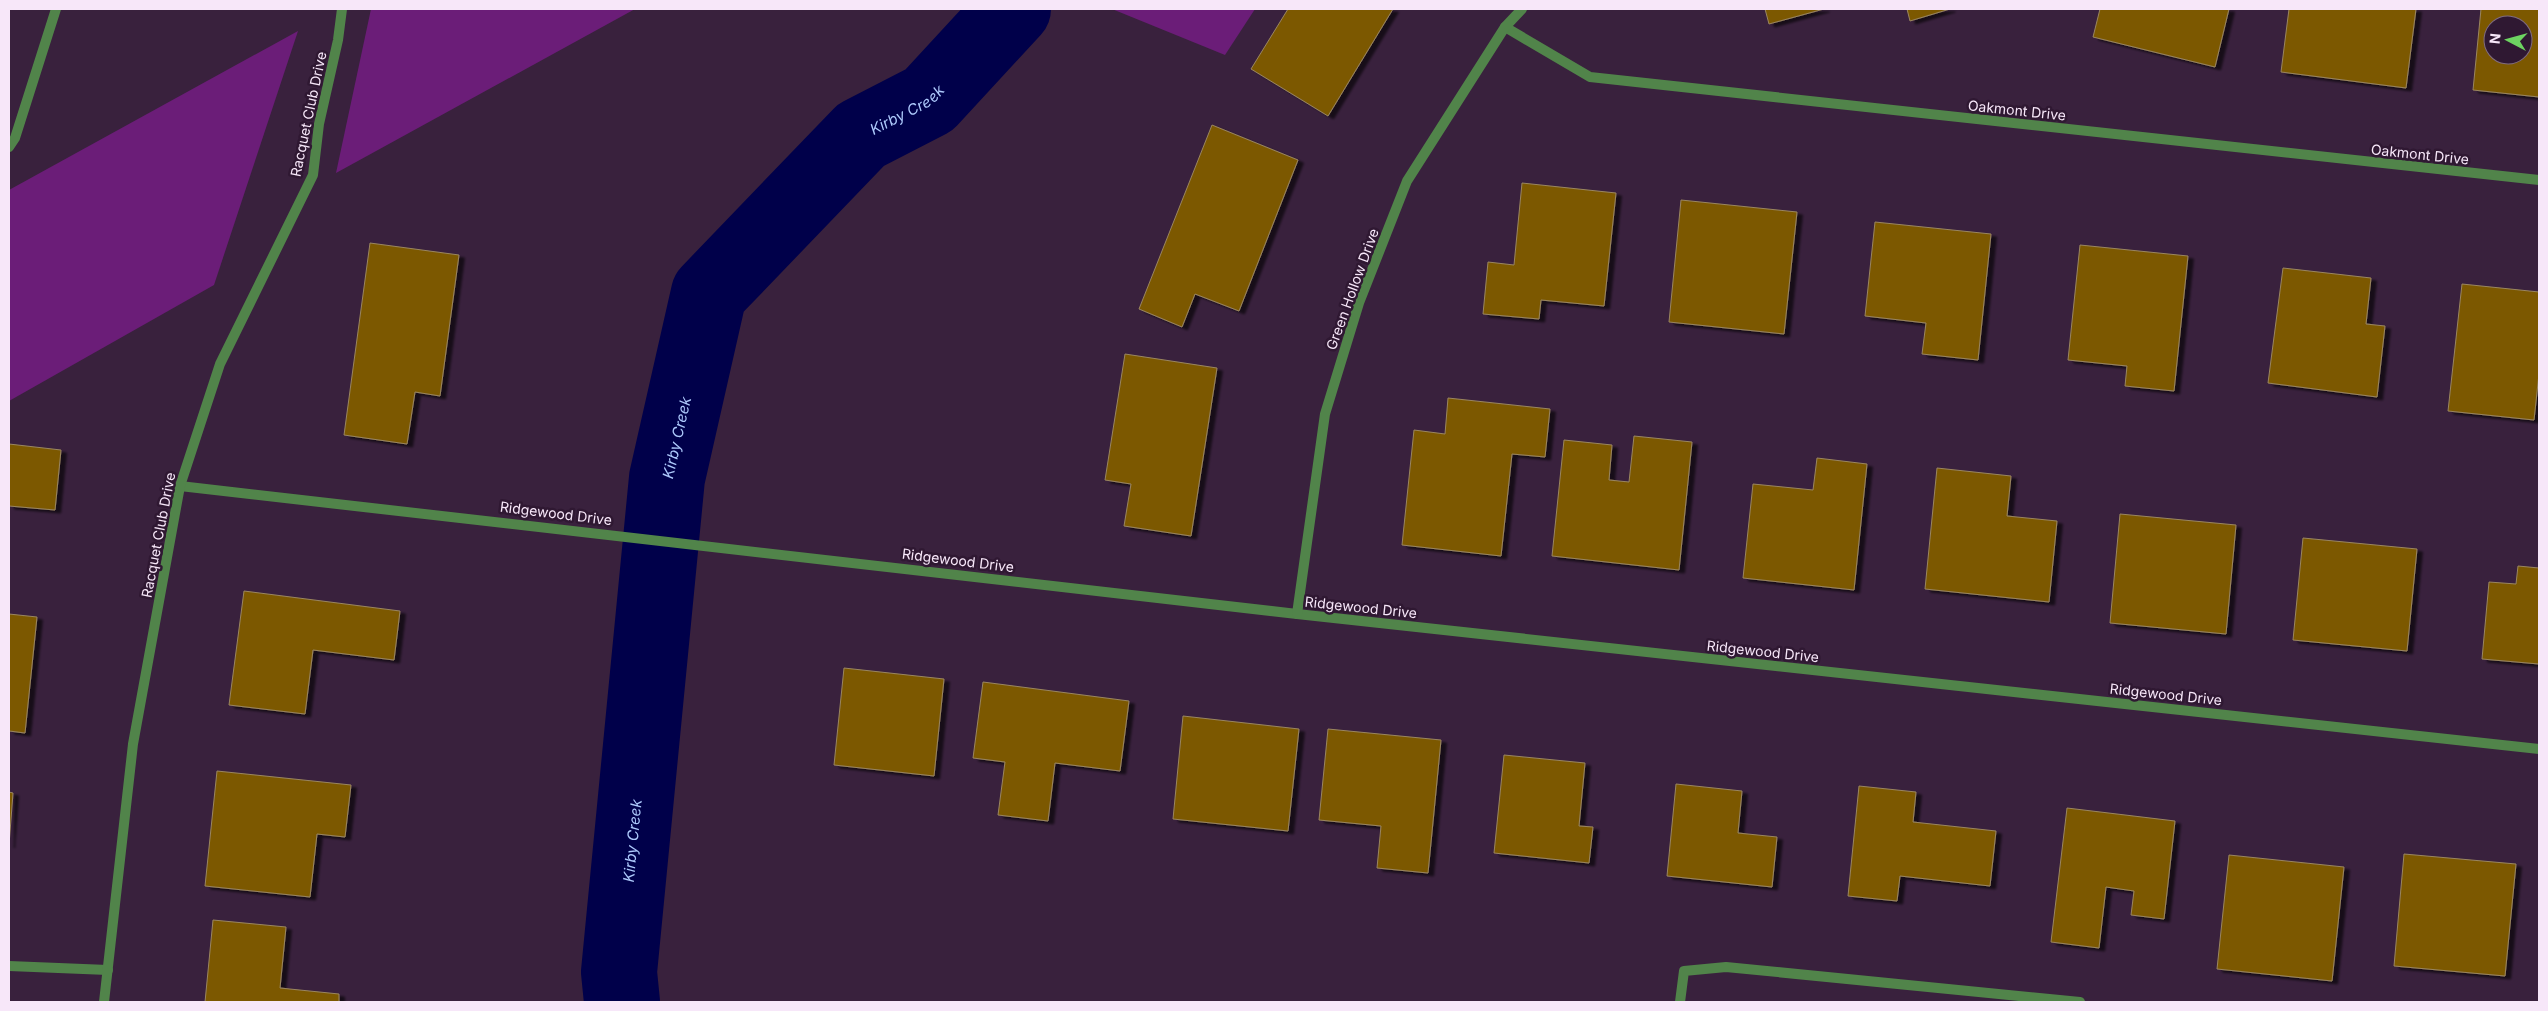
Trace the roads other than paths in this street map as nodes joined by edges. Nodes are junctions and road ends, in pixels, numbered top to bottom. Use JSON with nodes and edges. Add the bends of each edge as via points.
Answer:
{"nodes":[{"id":1,"x":56,"y":9,"type":"edge"},
{"id":2,"x":342,"y":9,"type":"edge"},
{"id":3,"x":1522,"y":9,"type":"edge"},
{"id":4,"x":1505,"y":27,"type":"junction"},
{"id":5,"x":9,"y":147,"type":"edge"},
{"id":6,"x":2539,"y":180,"type":"edge"},
{"id":7,"x":180,"y":486,"type":"junction"},
{"id":8,"x":1298,"y":614,"type":"junction"},
{"id":9,"x":2539,"y":749,"type":"edge"},
{"id":10,"x":9,"y":966,"type":"edge"},
{"id":11,"x":108,"y":970,"type":"junction"},
{"id":12,"x":104,"y":1002,"type":"edge"},
{"id":13,"x":1680,"y":1002,"type":"edge"},
{"id":14,"x":2080,"y":1002,"type":"edge"}],
"edges":[{"from":1,"to":5,"type":"street","via":[[15,138]]},
{"from":2,"to":7,"type":"street","name":"Racquet Club Drive","via":[[319,124],[313,175],[220,364]]},
{"from":3,"to":4,"type":"street","name":"Green Hollow Drive"},
{"from":4,"to":6,"type":"street","name":"Oakmont Drive","via":[[1590,77]]},
{"from":4,"to":8,"type":"street","name":"Green Hollow Drive","via":[[1407,181],[1359,303],[1325,414]]},
{"from":7,"to":8,"type":"street","name":"Ridgewood Drive"},
{"from":7,"to":11,"type":"street","name":"Racquet Club Drive","via":[[133,744]]},
{"from":8,"to":9,"type":"street","name":"Ridgewood Drive"},
{"from":10,"to":11,"type":"street"},
{"from":11,"to":12,"type":"street","name":"Racquet Club Drive"},
{"from":13,"to":14,"type":"street","via":[[1684,971],[1726,967]]}]}
